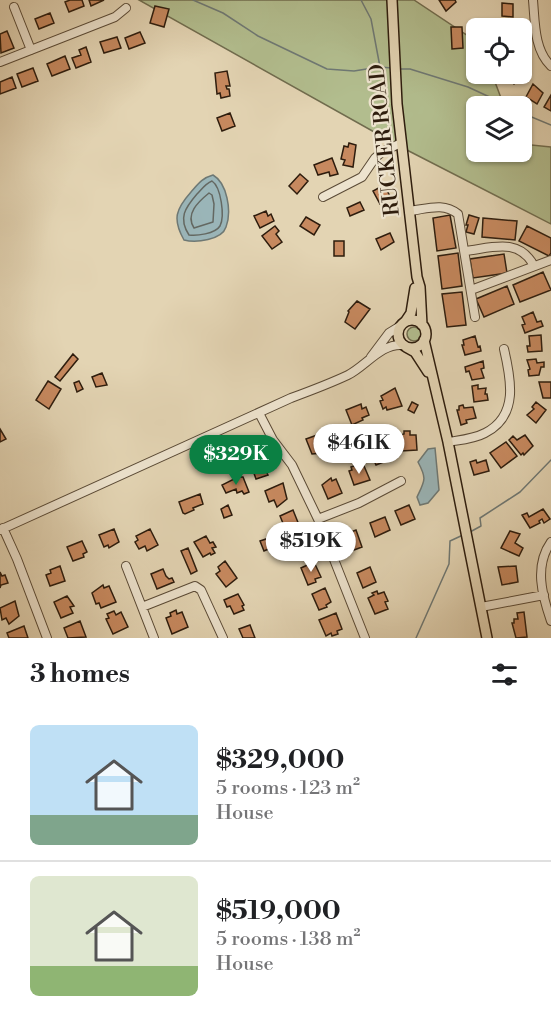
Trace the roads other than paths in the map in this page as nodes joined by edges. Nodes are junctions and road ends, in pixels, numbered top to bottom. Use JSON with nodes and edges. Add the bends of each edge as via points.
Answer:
{"nodes":[{"id":1,"x":393,"y":0,"type":"edge"},
{"id":2,"x":533,"y":0,"type":"edge"},
{"id":3,"x":14,"y":7,"type":"dead end"},
{"id":4,"x":126,"y":8,"type":"dead end"},
{"id":5,"x":31,"y":50,"type":"junction"},
{"id":6,"x":0,"y":62,"type":"edge"},
{"id":7,"x":551,"y":66,"type":"edge"},
{"id":8,"x":401,"y":143,"type":"junction"},
{"id":9,"x":323,"y":197,"type":"dead end"},
{"id":10,"x":409,"y":211,"type":"junction"},
{"id":11,"x":465,"y":251,"type":"junction"},
{"id":12,"x":551,"y":260,"type":"edge"},
{"id":13,"x":534,"y":266,"type":"junction"},
{"id":14,"x":417,"y":277,"type":"junction"},
{"id":15,"x":471,"y":291,"type":"junction"},
{"id":16,"x":475,"y":317,"type":"dead end"},
{"id":17,"x":404,"y":323,"type":"junction"},
{"id":18,"x":422,"y":325,"type":"junction"},
{"id":19,"x":424,"y":340,"type":"junction"},
{"id":20,"x":405,"y":346,"type":"junction"},
{"id":21,"x":504,"y":349,"type":"dead end"},
{"id":22,"x":370,"y":358,"type":"junction"},
{"id":23,"x":435,"y":388,"type":"junction"},
{"id":24,"x":259,"y":413,"type":"junction"},
{"id":25,"x":448,"y":442,"type":"junction"},
{"id":26,"x":400,"y":481,"type":"dead end"},
{"id":27,"x":318,"y":519,"type":"junction"},
{"id":28,"x":1,"y":529,"type":"edge"},
{"id":29,"x":551,"y":542,"type":"edge"},
{"id":30,"x":126,"y":566,"type":"dead end"},
{"id":31,"x":544,"y":595,"type":"junction"},
{"id":32,"x":142,"y":607,"type":"junction"},
{"id":33,"x":481,"y":607,"type":"junction"},
{"id":34,"x":551,"y":621,"type":"edge"},
{"id":35,"x":47,"y":638,"type":"edge"},
{"id":36,"x":154,"y":638,"type":"edge"},
{"id":37,"x":223,"y":638,"type":"edge"},
{"id":38,"x":364,"y":638,"type":"edge"},
{"id":39,"x":487,"y":638,"type":"edge"}],
"edges":[{"from":1,"to":8,"type":"main road","name":"RUCKER ROAD"},
{"from":2,"to":7,"type":"street","via":[[536,38]]},
{"from":3,"to":5,"type":"street"},
{"from":4,"to":5,"type":"street","via":[[115,17]]},
{"from":5,"to":6,"type":"street"},
{"from":8,"to":9,"type":"street","via":[[375,158],[362,177]]},
{"from":8,"to":10,"type":"main road","name":"RUCKER ROAD"},
{"from":10,"to":11,"type":"street","via":[[450,208],[458,214]]},
{"from":10,"to":14,"type":"main road","name":"RUCKER ROAD"},
{"from":11,"to":13,"type":"street","via":[[517,248]]},
{"from":11,"to":15,"type":"street"},
{"from":12,"to":13,"type":"street"},
{"from":13,"to":15,"type":"street"},
{"from":14,"to":17,"type":"main road","name":"RUCKER ROAD","via":[[412,309]]},
{"from":14,"to":18,"type":"main road","name":"RUCKER ROAD"},
{"from":15,"to":16,"type":"street"},
{"from":17,"to":18,"type":"main road","via":[[416,321]]},
{"from":17,"to":20,"type":"main road","via":[[398,336]]},
{"from":17,"to":22,"type":"street","via":[[389,333]]},
{"from":18,"to":19,"type":"main road"},
{"from":19,"to":20,"type":"main road","via":[[415,347]]},
{"from":19,"to":23,"type":"main road"},
{"from":20,"to":22,"type":"street","via":[[388,347]]},
{"from":20,"to":23,"type":"main road","via":[[415,352]]},
{"from":21,"to":25,"type":"street","via":[[511,380],[506,410],[485,433]]},
{"from":22,"to":24,"type":"street","via":[[350,374]]},
{"from":23,"to":25,"type":"main road"},
{"from":24,"to":27,"type":"street","via":[[292,465]]},
{"from":24,"to":28,"type":"street"},
{"from":25,"to":33,"type":"main road"},
{"from":26,"to":27,"type":"street"},
{"from":27,"to":38,"type":"street"},
{"from":28,"to":35,"type":"street","via":[[17,559]]},
{"from":29,"to":31,"type":"street","via":[[540,564]]},
{"from":30,"to":32,"type":"street"},
{"from":31,"to":33,"type":"street"},
{"from":31,"to":34,"type":"street"},
{"from":32,"to":36,"type":"street"},
{"from":32,"to":37,"type":"street","via":[[195,586],[201,590]]},
{"from":33,"to":39,"type":"main road"}]}
